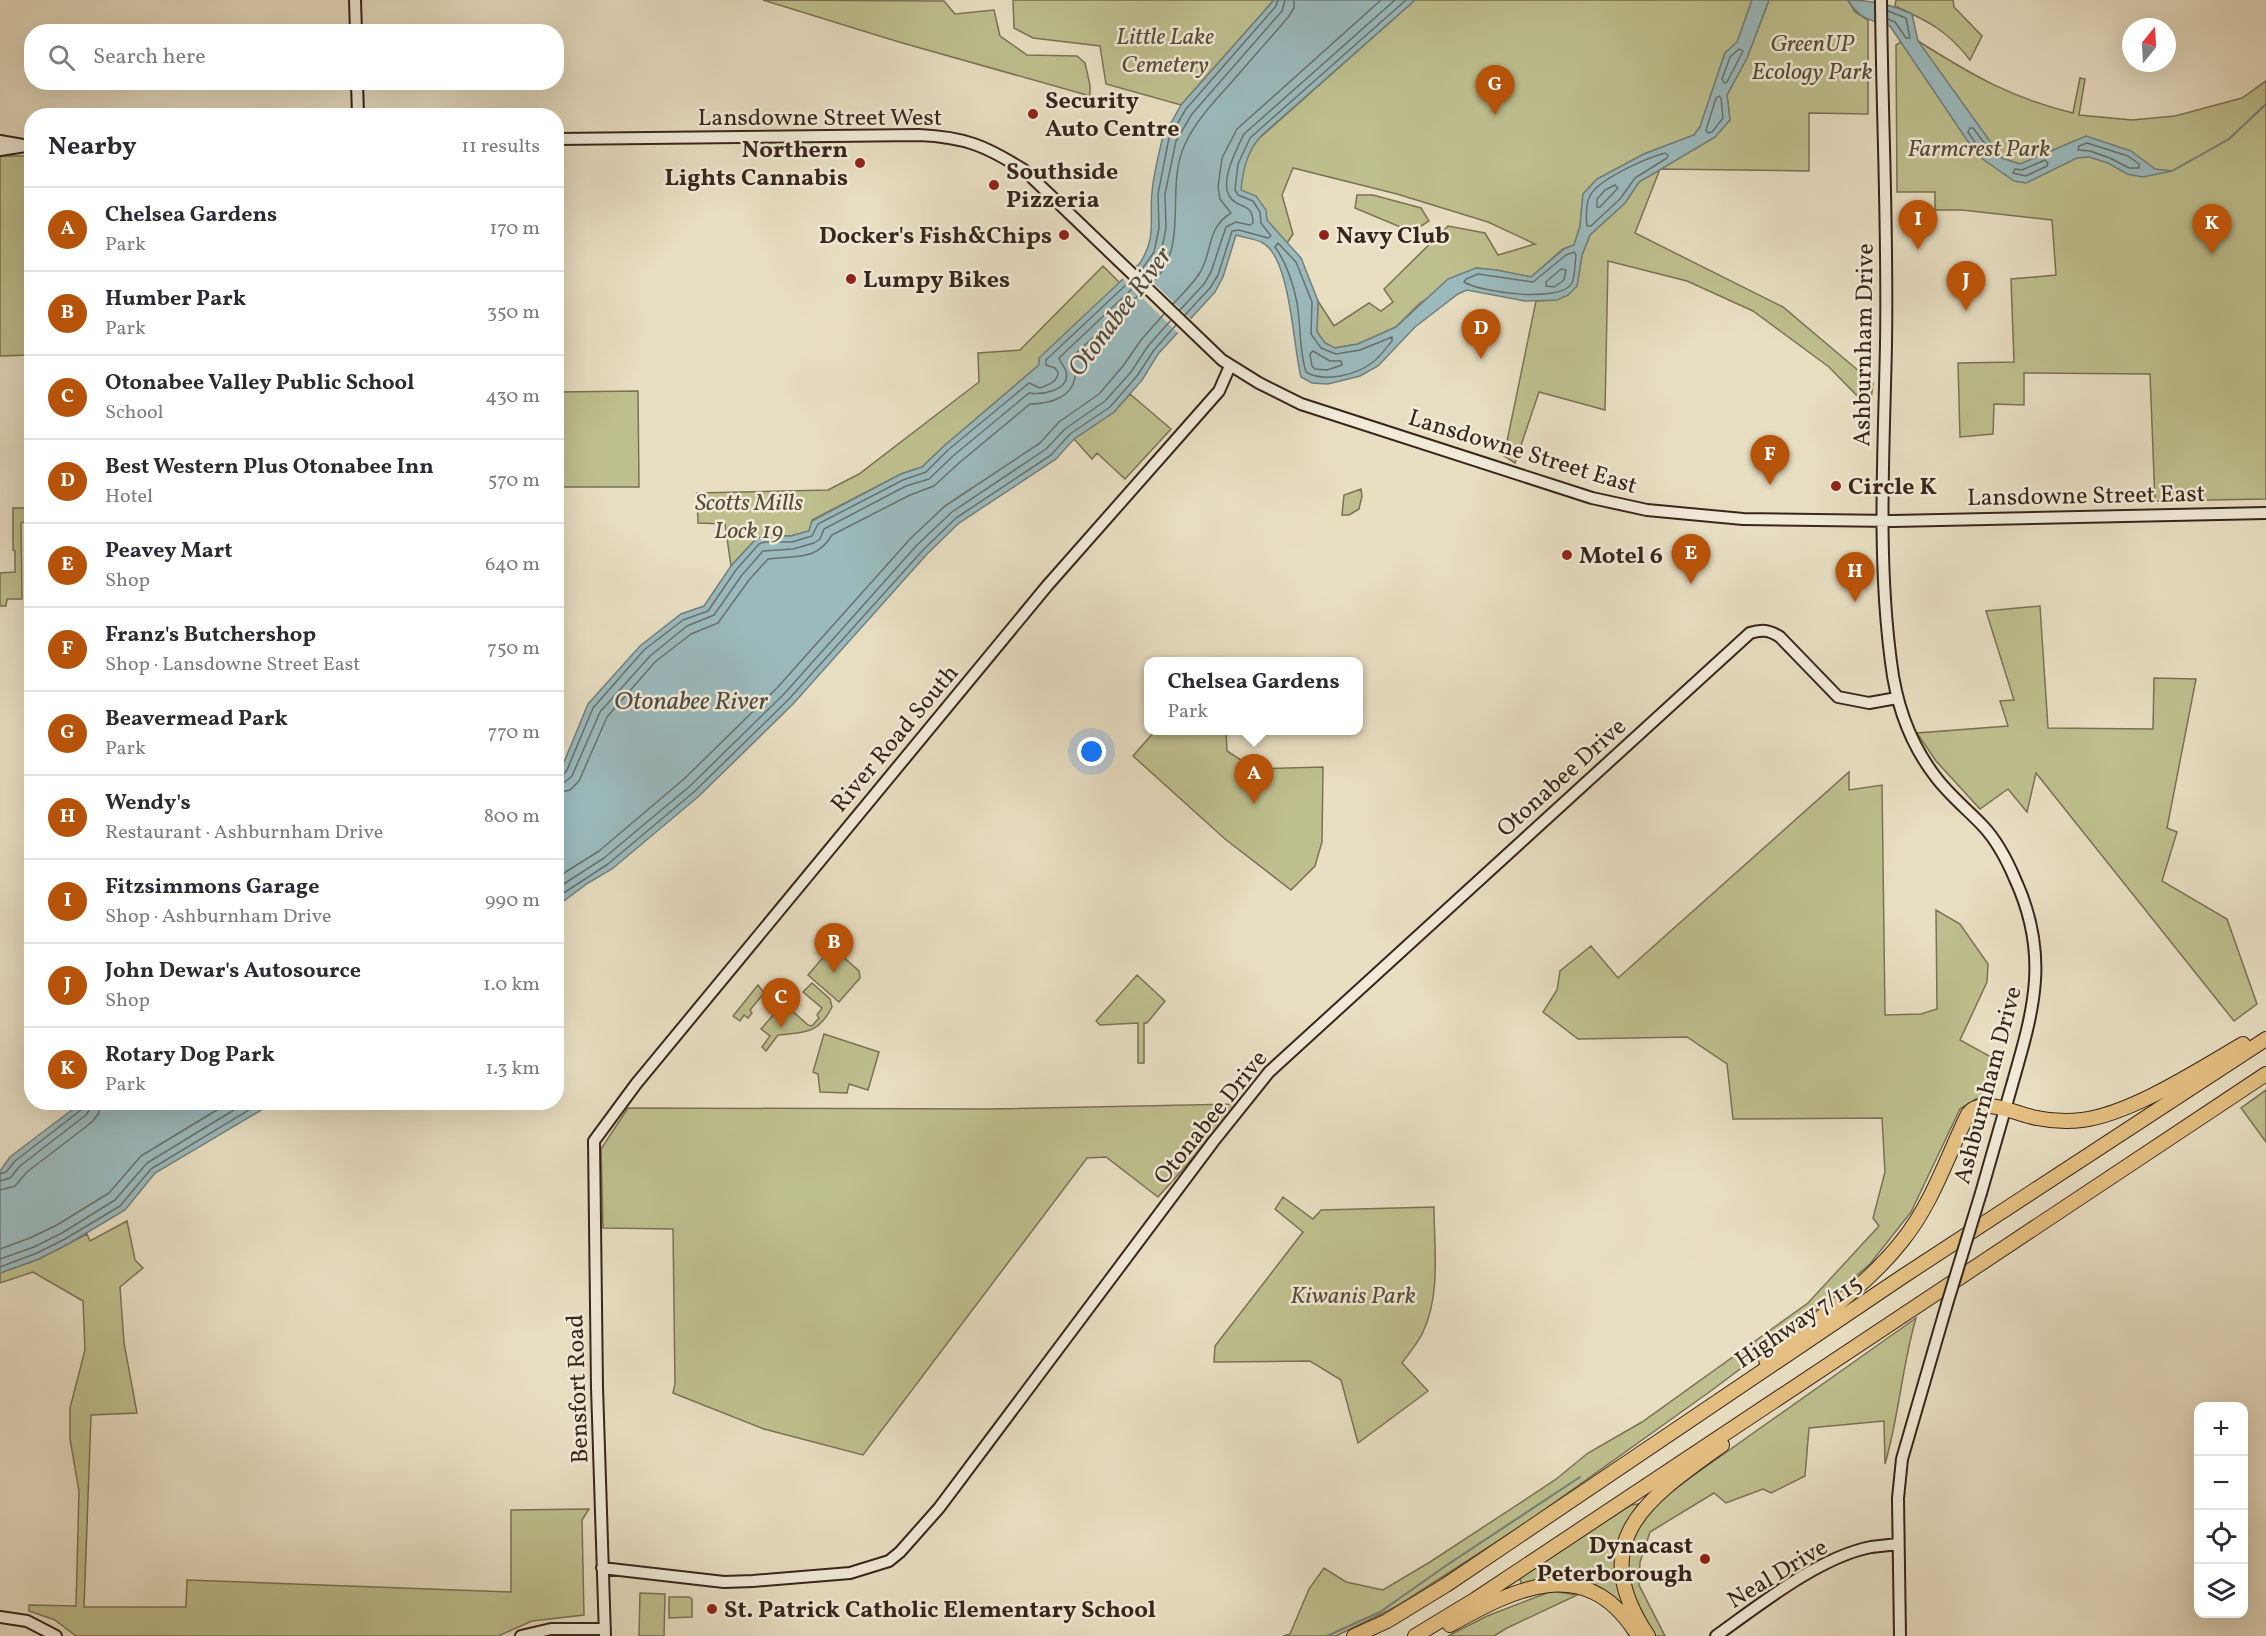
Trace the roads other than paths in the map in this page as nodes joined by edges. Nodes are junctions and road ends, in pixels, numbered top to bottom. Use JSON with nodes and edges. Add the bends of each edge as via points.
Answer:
{"nodes":[{"id":1,"x":355,"y":0,"type":"edge"},
{"id":2,"x":1881,"y":0,"type":"edge"},
{"id":3,"x":356,"y":24,"type":"edge"},
{"id":4,"x":357,"y":90,"type":"edge"},
{"id":5,"x":358,"y":108,"type":"edge"},
{"id":6,"x":564,"y":140,"type":"edge"},
{"id":7,"x":0,"y":141,"type":"edge"},
{"id":8,"x":24,"y":144,"type":"edge"},
{"id":9,"x":24,"y":146,"type":"edge"},
{"id":10,"x":0,"y":150,"type":"edge"},
{"id":11,"x":1191,"y":332,"type":"joint"},
{"id":12,"x":1230,"y":366,"type":"junction"},
{"id":13,"x":2266,"y":513,"type":"edge"},
{"id":14,"x":1881,"y":520,"type":"junction"},
{"id":15,"x":1897,"y":698,"type":"junction"},
{"id":16,"x":2266,"y":1030,"type":"edge"},
{"id":17,"x":2266,"y":1039,"type":"edge"},
{"id":18,"x":2238,"y":1052,"type":"junction"},
{"id":19,"x":2262,"y":1076,"type":"edge"},
{"id":20,"x":2005,"y":1110,"type":"junction"},
{"id":21,"x":594,"y":1140,"type":"joint"},
{"id":22,"x":1793,"y":1388,"type":"junction"},
{"id":23,"x":1654,"y":1445,"type":"junction"},
{"id":24,"x":1898,"y":1545,"type":"junction"},
{"id":25,"x":602,"y":1568,"type":"junction"},
{"id":26,"x":0,"y":1617,"type":"edge"},
{"id":27,"x":605,"y":1632,"type":"edge"},
{"id":28,"x":56,"y":1636,"type":"edge"},
{"id":29,"x":521,"y":1636,"type":"edge"},
{"id":30,"x":1354,"y":1636,"type":"edge"},
{"id":31,"x":1415,"y":1636,"type":"edge"},
{"id":32,"x":1430,"y":1636,"type":"edge"},
{"id":33,"x":1639,"y":1636,"type":"edge"},
{"id":34,"x":1648,"y":1636,"type":"edge"},
{"id":35,"x":1716,"y":1636,"type":"edge"},
{"id":36,"x":1900,"y":1636,"type":"edge"}],
"edges":[{"from":1,"to":3,"type":"street"},
{"from":2,"to":14,"type":"street","name":"Ashburnham Drive","via":[[1886,324]]},
{"from":4,"to":5,"type":"street"},
{"from":6,"to":11,"type":"street","name":"Lansdowne Street West","via":[[952,137],[984,147],[1024,170]]},
{"from":7,"to":8,"type":"street"},
{"from":9,"to":10,"type":"street"},
{"from":11,"to":12,"type":"street","name":"Lansdowne Street East"},
{"from":12,"to":14,"type":"street","name":"Lansdowne Street East","via":[[1301,404],[1592,498],[1626,506],[1739,519]]},
{"from":12,"to":21,"type":"street","name":"River Road South","via":[[1219,392],[1047,586]]},
{"from":13,"to":14,"type":"street","name":"Lansdowne Street East"},
{"from":14,"to":15,"type":"street","name":"Ashburnham Drive","via":[[1890,661]]},
{"from":15,"to":20,"type":"street","name":"Ashburnham Drive","via":[[1917,750],[1936,778],[1984,827],[2005,856],[2032,925],[2037,961],[2035,997]]},
{"from":15,"to":25,"type":"street","name":"Otonabee Drive","via":[[1869,703],[1838,697],[1780,637],[1762,629],[1750,633],[1269,1072],[939,1508],[894,1556],[850,1573],[753,1581],[724,1582]]},
{"from":16,"to":18,"type":"highway"},
{"from":17,"to":18,"type":"highway","name":"Highway 7/115"},
{"from":18,"to":20,"type":"highway","via":[[2108,1115],[2054,1121]]},
{"from":18,"to":23,"type":"highway","name":"Highway 7/115"},
{"from":19,"to":22,"type":"highway"},
{"from":20,"to":23,"type":"highway","via":[[1987,1106],[1970,1111],[1919,1216],[1902,1242],[1872,1273]]},
{"from":20,"to":24,"type":"street","name":"Ashburnham Drive","bridge":true,"via":[[1902,1459]]},
{"from":21,"to":25,"type":"street","name":"Bensfort Road"},
{"from":22,"to":31,"type":"highway"},
{"from":22,"to":34,"type":"highway","via":[[1658,1495],[1629,1529],[1620,1560],[1622,1580],[1633,1615]]},
{"from":23,"to":30,"type":"highway","name":"Highway 7/115","via":[[1446,1585]]},
{"from":24,"to":35,"type":"street","name":"Neal Drive","via":[[1869,1548],[1817,1569]]},
{"from":24,"to":36,"type":"street","name":"Ashburnham Drive"},
{"from":25,"to":27,"type":"street","name":"Bensfort Road"},
{"from":26,"to":28,"type":"street","via":[[27,1621]]},
{"from":27,"to":29,"type":"street","via":[[551,1629]]},
{"from":32,"to":33,"type":"highway","via":[[1520,1591],[1563,1583],[1608,1599]]}]}
